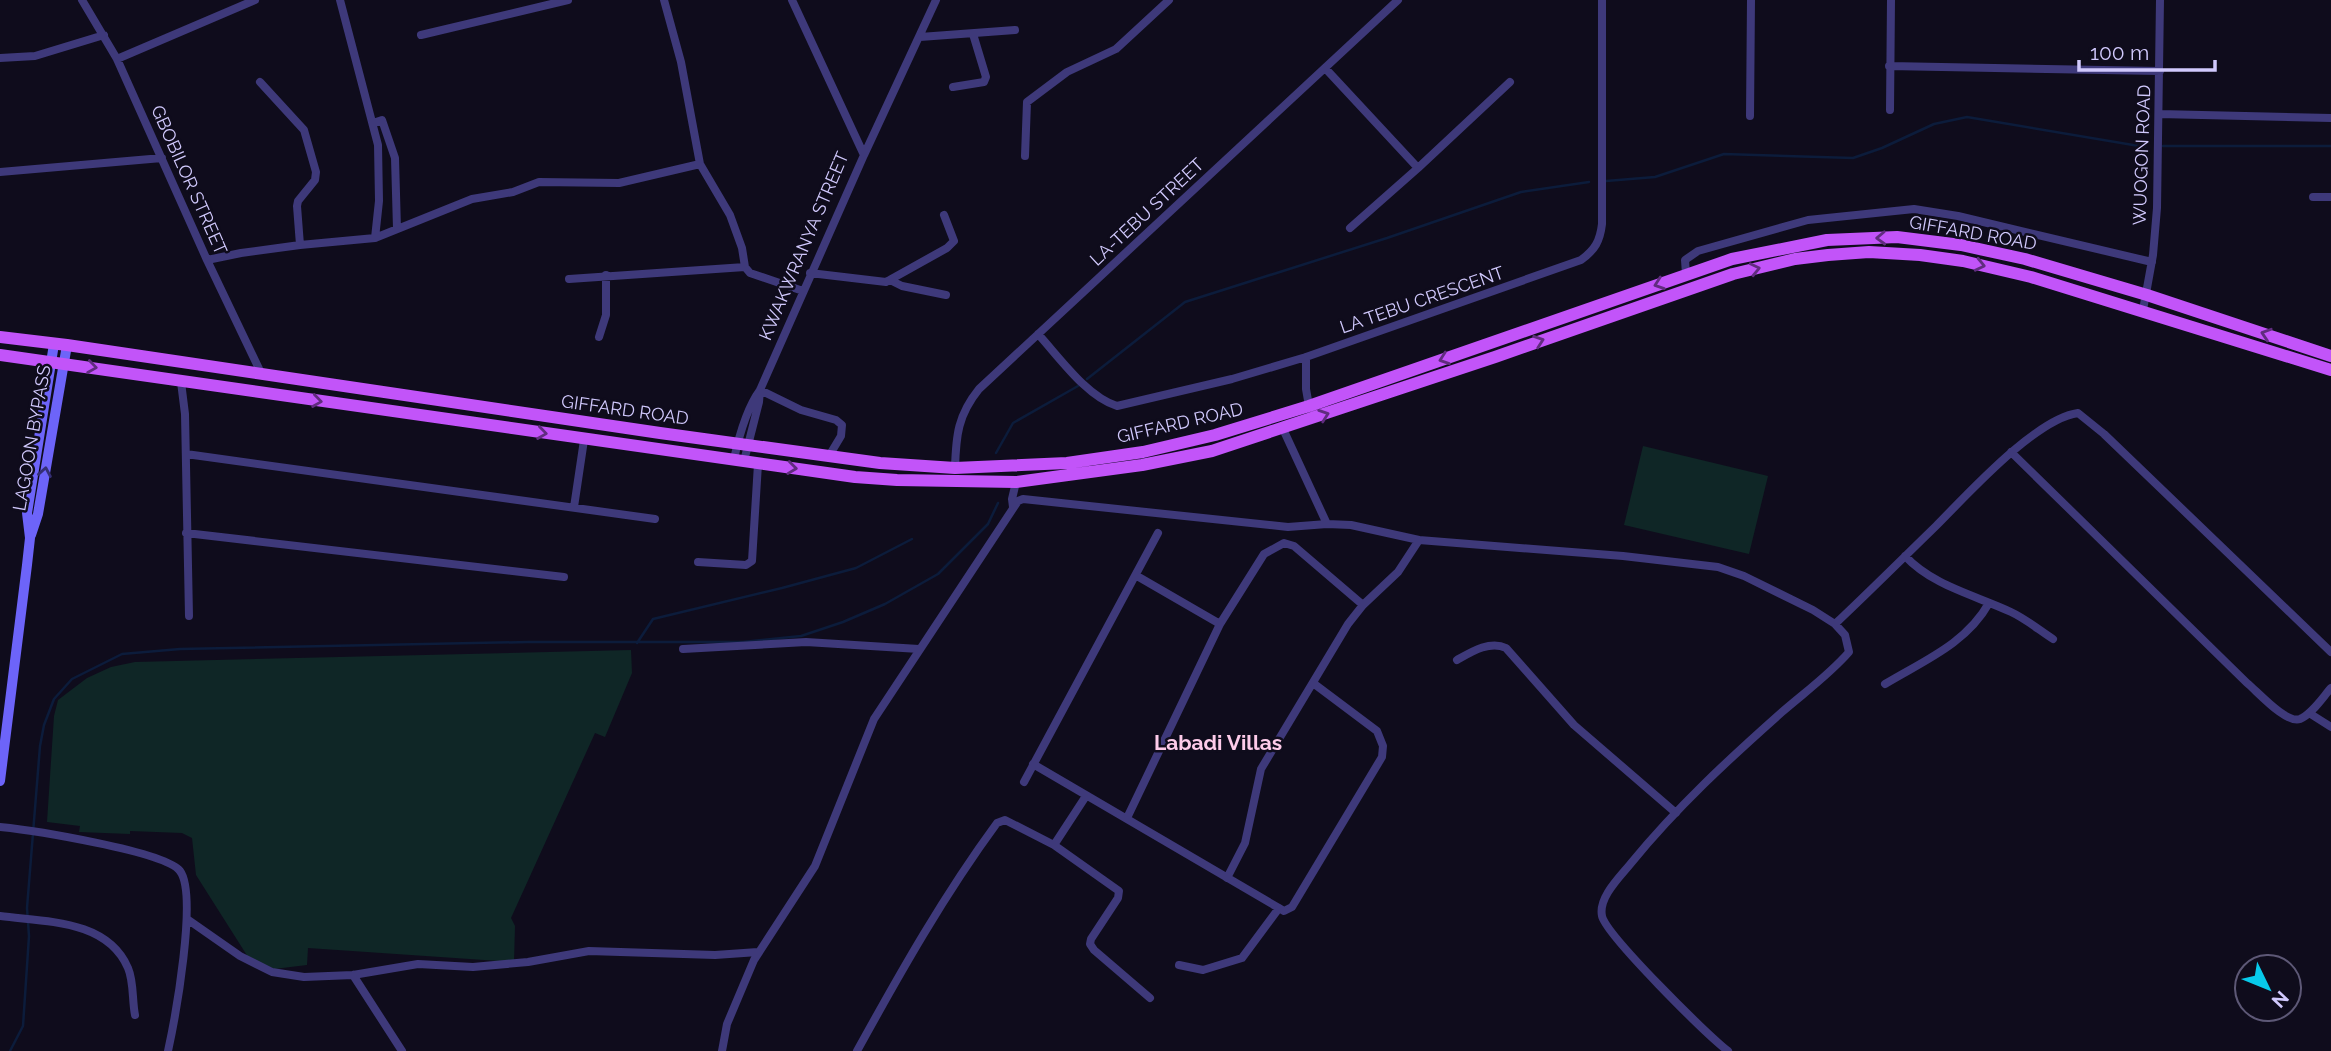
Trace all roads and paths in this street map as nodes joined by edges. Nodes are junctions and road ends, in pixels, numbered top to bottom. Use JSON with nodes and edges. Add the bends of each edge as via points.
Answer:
{"nodes":[{"id":1,"x":82,"y":0,"type":"edge"},
{"id":2,"x":255,"y":0,"type":"edge"},
{"id":3,"x":340,"y":0,"type":"edge"},
{"id":4,"x":568,"y":0,"type":"edge"},
{"id":5,"x":664,"y":0,"type":"edge"},
{"id":6,"x":792,"y":0,"type":"edge"},
{"id":7,"x":936,"y":0,"type":"edge"},
{"id":8,"x":1169,"y":0,"type":"edge"},
{"id":9,"x":1398,"y":0,"type":"edge"},
{"id":10,"x":1602,"y":0,"type":"edge"},
{"id":11,"x":1751,"y":0,"type":"edge"},
{"id":12,"x":1891,"y":0,"type":"edge"},
{"id":13,"x":2160,"y":0,"type":"edge"},
{"id":14,"x":1015,"y":30,"type":"dead end"},
{"id":15,"x":973,"y":34,"type":"junction"},
{"id":16,"x":104,"y":35,"type":"junction"},
{"id":17,"x":421,"y":35,"type":"dead end"},
{"id":18,"x":920,"y":37,"type":"junction"},
{"id":19,"x":0,"y":58,"type":"edge"},
{"id":20,"x":117,"y":59,"type":"junction"},
{"id":21,"x":1889,"y":66,"type":"junction"},
{"id":22,"x":1325,"y":68,"type":"junction"},
{"id":23,"x":2160,"y":71,"type":"junction"},
{"id":24,"x":260,"y":82,"type":"dead end"},
{"id":25,"x":1510,"y":82,"type":"dead end"},
{"id":26,"x":953,"y":88,"type":"dead end"},
{"id":27,"x":1890,"y":110,"type":"dead end"},
{"id":28,"x":2159,"y":114,"type":"junction"},
{"id":29,"x":1750,"y":116,"type":"dead end"},
{"id":30,"x":2331,"y":118,"type":"edge"},
{"id":31,"x":373,"y":123,"type":"junction"},
{"id":32,"x":863,"y":155,"type":"junction"},
{"id":33,"x":1025,"y":156,"type":"dead end"},
{"id":34,"x":162,"y":158,"type":"junction"},
{"id":35,"x":700,"y":164,"type":"junction"},
{"id":36,"x":1418,"y":168,"type":"junction"},
{"id":37,"x":0,"y":172,"type":"edge"},
{"id":38,"x":2313,"y":197,"type":"dead end"},
{"id":39,"x":2331,"y":197,"type":"edge"},
{"id":40,"x":944,"y":215,"type":"dead end"},
{"id":41,"x":1350,"y":228,"type":"dead end"},
{"id":42,"x":397,"y":229,"type":"junction"},
{"id":43,"x":375,"y":238,"type":"junction"},
{"id":44,"x":300,"y":245,"type":"junction"},
{"id":45,"x":207,"y":260,"type":"junction"},
{"id":46,"x":2152,"y":262,"type":"junction"},
{"id":47,"x":745,"y":267,"type":"junction"},
{"id":48,"x":810,"y":273,"type":"junction"},
{"id":49,"x":1686,"y":274,"type":"junction"},
{"id":50,"x":606,"y":275,"type":"junction"},
{"id":51,"x":569,"y":279,"type":"dead end"},
{"id":52,"x":890,"y":280,"type":"junction"},
{"id":53,"x":803,"y":291,"type":"junction"},
{"id":54,"x":946,"y":295,"type":"dead end"},
{"id":55,"x":2147,"y":295,"type":"junction"},
{"id":56,"x":2143,"y":310,"type":"junction"},
{"id":57,"x":1038,"y":334,"type":"junction"},
{"id":58,"x":0,"y":337,"type":"edge"},
{"id":59,"x":599,"y":337,"type":"dead end"},
{"id":60,"x":61,"y":344,"type":"junction"},
{"id":61,"x":0,"y":355,"type":"edge"},
{"id":62,"x":2331,"y":356,"type":"edge"},
{"id":63,"x":1306,"y":357,"type":"junction"},
{"id":64,"x":57,"y":362,"type":"junction"},
{"id":65,"x":2331,"y":370,"type":"edge"},
{"id":66,"x":262,"y":375,"type":"junction"},
{"id":67,"x":181,"y":382,"type":"junction"},
{"id":68,"x":760,"y":390,"type":"junction"},
{"id":69,"x":1309,"y":406,"type":"junction"},
{"id":70,"x":1283,"y":429,"type":"junction"},
{"id":71,"x":584,"y":440,"type":"junction"},
{"id":72,"x":743,"y":444,"type":"junction"},
{"id":73,"x":2011,"y":452,"type":"junction"},
{"id":74,"x":186,"y":454,"type":"junction"},
{"id":75,"x":829,"y":456,"type":"junction"},
{"id":76,"x":745,"y":461,"type":"junction"},
{"id":77,"x":955,"y":468,"type":"junction"},
{"id":78,"x":1016,"y":482,"type":"junction"},
{"id":79,"x":574,"y":507,"type":"junction"},
{"id":80,"x":1013,"y":507,"type":"junction"},
{"id":81,"x":655,"y":519,"type":"dead end"},
{"id":82,"x":1327,"y":524,"type":"junction"},
{"id":83,"x":186,"y":533,"type":"junction"},
{"id":84,"x":1158,"y":533,"type":"dead end"},
{"id":85,"x":1419,"y":540,"type":"junction"},
{"id":86,"x":1905,"y":556,"type":"junction"},
{"id":87,"x":698,"y":562,"type":"dead end"},
{"id":88,"x":1137,"y":576,"type":"junction"},
{"id":89,"x":564,"y":577,"type":"dead end"},
{"id":90,"x":1989,"y":603,"type":"junction"},
{"id":91,"x":1363,"y":604,"type":"junction"},
{"id":92,"x":189,"y":616,"type":"dead end"},
{"id":93,"x":1220,"y":624,"type":"junction"},
{"id":94,"x":1835,"y":625,"type":"junction"},
{"id":95,"x":2053,"y":639,"type":"dead end"},
{"id":96,"x":683,"y":649,"type":"dead end"},
{"id":97,"x":919,"y":649,"type":"junction"},
{"id":98,"x":2331,"y":652,"type":"edge"},
{"id":99,"x":1457,"y":660,"type":"dead end"},
{"id":100,"x":1313,"y":683,"type":"junction"},
{"id":101,"x":1885,"y":684,"type":"dead end"},
{"id":102,"x":2331,"y":688,"type":"edge"},
{"id":103,"x":2309,"y":713,"type":"junction"},
{"id":104,"x":2331,"y":727,"type":"edge"},
{"id":105,"x":1033,"y":764,"type":"junction"},
{"id":106,"x":0,"y":781,"type":"edge"},
{"id":107,"x":1024,"y":782,"type":"dead end"},
{"id":108,"x":1086,"y":796,"type":"junction"},
{"id":109,"x":1676,"y":813,"type":"junction"},
{"id":110,"x":1127,"y":818,"type":"junction"},
{"id":111,"x":0,"y":827,"type":"edge"},
{"id":112,"x":1054,"y":845,"type":"junction"},
{"id":113,"x":1227,"y":878,"type":"junction"},
{"id":114,"x":1279,"y":908,"type":"junction"},
{"id":115,"x":0,"y":916,"type":"edge"},
{"id":116,"x":187,"y":919,"type":"junction"},
{"id":117,"x":758,"y":952,"type":"junction"},
{"id":118,"x":1180,"y":965,"type":"dead end"},
{"id":119,"x":353,"y":975,"type":"junction"},
{"id":120,"x":1150,"y":998,"type":"dead end"},
{"id":121,"x":135,"y":1015,"type":"dead end"},
{"id":122,"x":169,"y":1051,"type":"edge"},
{"id":123,"x":402,"y":1051,"type":"edge"},
{"id":124,"x":722,"y":1051,"type":"edge"},
{"id":125,"x":857,"y":1051,"type":"edge"},
{"id":126,"x":1728,"y":1051,"type":"edge"}],
"edges":[{"from":1,"to":16,"type":"street","name":"GBOBILOR STREET"},
{"from":2,"to":20,"type":"street"},
{"from":3,"to":31,"type":"street"},
{"from":4,"to":17,"type":"street"},
{"from":5,"to":35,"type":"street"},
{"from":6,"to":32,"type":"street","name":"KWAKWRANYA STREET"},
{"from":7,"to":18,"type":"street"},
{"from":8,"to":33,"type":"street","via":[[1116,49],[1067,72],[1027,102]]},
{"from":9,"to":22,"type":"street","name":"LA-TEBU STREET"},
{"from":10,"to":63,"type":"street","name":"LA TEBU CRESCENT","via":[[1602,224],[1593,251],[1546,274]]},
{"from":11,"to":29,"type":"street"},
{"from":12,"to":21,"type":"street"},
{"from":13,"to":23,"type":"street","name":"WUOGON ROAD"},
{"from":14,"to":15,"type":"street"},
{"from":15,"to":18,"type":"street"},
{"from":15,"to":26,"type":"street","via":[[986,77],[984,82]]},
{"from":16,"to":19,"type":"street","via":[[36,56]]},
{"from":16,"to":20,"type":"street","name":"GBOBILOR STREET"},
{"from":18,"to":32,"type":"street"},
{"from":20,"to":34,"type":"street","name":"GBOBILOR STREET"},
{"from":21,"to":23,"type":"street"},
{"from":21,"to":27,"type":"street"},
{"from":22,"to":36,"type":"street"},
{"from":22,"to":57,"type":"street","name":"LA-TEBU STREET"},
{"from":23,"to":28,"type":"street","name":"WUOGON ROAD"},
{"from":24,"to":44,"type":"street","via":[[302,125],[316,172],[298,201]]},
{"from":25,"to":36,"type":"street"},
{"from":28,"to":30,"type":"street"},
{"from":28,"to":46,"type":"street","name":"WUOGON ROAD"},
{"from":31,"to":42,"type":"street","via":[[382,120],[395,158]]},
{"from":31,"to":43,"type":"street","via":[[379,169]]},
{"from":32,"to":48,"type":"street","name":"KWAKWRANYA STREET"},
{"from":34,"to":37,"type":"street"},
{"from":34,"to":45,"type":"street","name":"GBOBILOR STREET"},
{"from":35,"to":42,"type":"street","via":[[619,183],[539,182],[472,200]]},
{"from":35,"to":47,"type":"street","via":[[730,215]]},
{"from":36,"to":41,"type":"street"},
{"from":38,"to":39,"type":"street"},
{"from":40,"to":52,"type":"street","via":[[954,241]]},
{"from":42,"to":43,"type":"street"},
{"from":43,"to":44,"type":"street"},
{"from":44,"to":45,"type":"street"},
{"from":45,"to":66,"type":"street","name":"GBOBILOR STREET"},
{"from":46,"to":49,"type":"street","via":[[1914,209],[1808,220],[1698,251],[1685,260]]},
{"from":46,"to":55,"type":"street","name":"WUOGON ROAD"},
{"from":47,"to":50,"type":"street"},
{"from":47,"to":53,"type":"street","via":[[750,273]]},
{"from":48,"to":52,"type":"street","via":[[881,283]]},
{"from":48,"to":53,"type":"street","name":"KWAKWRANYA STREET"},
{"from":55,"to":49,"type":"main road","name":"GIFFARD ROAD","one_way":true,"via":[[2025,259],[1897,237],[1786,247]]},
{"from":49,"to":69,"type":"main road","name":"GIFFARD ROAD","one_way":true},
{"from":50,"to":51,"type":"street"},
{"from":50,"to":59,"type":"street","via":[[606,315]]},
{"from":52,"to":54,"type":"street"},
{"from":53,"to":68,"type":"street","name":"KWAKWRANYA STREET"},
{"from":55,"to":56,"type":"street","name":"WUOGON ROAD"},
{"from":62,"to":55,"type":"main road","name":"GIFFARD ROAD","one_way":true},
{"from":56,"to":65,"type":"main road","name":"GIFFARD ROAD"},
{"from":70,"to":56,"type":"main road","name":"GIFFARD ROAD","one_way":true,"via":[[1733,274],[1796,259],[1869,252],[1963,261]]},
{"from":57,"to":63,"type":"street","name":"LA TEBU CRESCENT","via":[[1092,393],[1116,406]]},
{"from":57,"to":77,"type":"street","name":"LA-TEBU STREET","via":[[979,389],[964,410]]},
{"from":58,"to":60,"type":"main road","name":"GIFFARD ROAD"},
{"from":60,"to":64,"type":"street","name":"LAGOON BYPASS"},
{"from":60,"to":66,"type":"main road","name":"GIFFARD ROAD"},
{"from":61,"to":64,"type":"main road","name":"GIFFARD ROAD"},
{"from":63,"to":69,"type":"street"},
{"from":64,"to":67,"type":"main road","name":"GIFFARD ROAD","one_way":true},
{"from":64,"to":106,"type":"street","name":"LAGOON BYPASS","via":[[27,513],[30,538]]},
{"from":66,"to":72,"type":"main road","name":"GIFFARD ROAD"},
{"from":67,"to":71,"type":"main road","name":"GIFFARD ROAD","one_way":true},
{"from":67,"to":74,"type":"street"},
{"from":68,"to":72,"type":"street","name":"KWAKWRANYA STREET"},
{"from":68,"to":75,"type":"street","via":[[842,425]]},
{"from":69,"to":77,"type":"main road","name":"GIFFARD ROAD","via":[[1143,452],[1067,463]]},
{"from":70,"to":78,"type":"main road","name":"GIFFARD ROAD","via":[[1154,463]]},
{"from":70,"to":82,"type":"street"},
{"from":71,"to":76,"type":"main road","name":"GIFFARD ROAD"},
{"from":71,"to":79,"type":"street"},
{"from":72,"to":75,"type":"main road","name":"GIFFARD ROAD"},
{"from":72,"to":76,"type":"street","name":"KWAKWRANYA STREET"},
{"from":73,"to":86,"type":"street"},
{"from":73,"to":98,"type":"street","via":[[2067,414],[2078,413]]},
{"from":73,"to":103,"type":"street","via":[[2276,708],[2289,719]]},
{"from":74,"to":79,"type":"street"},
{"from":74,"to":83,"type":"street"},
{"from":75,"to":77,"type":"main road","name":"GIFFARD ROAD"},
{"from":76,"to":78,"type":"main road","name":"GIFFARD ROAD","one_way":true,"via":[[887,479]]},
{"from":76,"to":87,"type":"street","name":"KWAKWRANYA STREET","via":[[752,561],[746,565]]},
{"from":78,"to":80,"type":"street"},
{"from":79,"to":81,"type":"street"},
{"from":80,"to":82,"type":"street","via":[[1023,499],[1288,527]]},
{"from":80,"to":97,"type":"street"},
{"from":82,"to":85,"type":"street"},
{"from":83,"to":89,"type":"street"},
{"from":83,"to":92,"type":"street"},
{"from":84,"to":88,"type":"street"},
{"from":85,"to":91,"type":"street","via":[[1398,572]]},
{"from":85,"to":94,"type":"street","via":[[1718,567],[1782,594]]},
{"from":86,"to":90,"type":"street","via":[[1944,585]]},
{"from":86,"to":94,"type":"street"},
{"from":88,"to":93,"type":"street"},
{"from":88,"to":105,"type":"street"},
{"from":90,"to":95,"type":"street"},
{"from":90,"to":101,"type":"street","via":[[1972,628],[1938,655]]},
{"from":91,"to":93,"type":"street","via":[[1294,546],[1284,543],[1264,554]]},
{"from":91,"to":100,"type":"street"},
{"from":93,"to":110,"type":"street"},
{"from":94,"to":109,"type":"street","via":[[1845,635],[1849,652]]},
{"from":96,"to":97,"type":"street","via":[[806,642]]},
{"from":97,"to":117,"type":"street","via":[[865,737],[815,866]]},
{"from":99,"to":109,"type":"street","via":[[1479,648],[1506,648],[1574,725]]},
{"from":100,"to":113,"type":"street","via":[[1261,769],[1245,843]]},
{"from":100,"to":114,"type":"street","via":[[1377,731],[1382,757],[1292,907]]},
{"from":102,"to":103,"type":"street"},
{"from":103,"to":104,"type":"street"},
{"from":105,"to":107,"type":"street"},
{"from":105,"to":108,"type":"street"},
{"from":108,"to":110,"type":"street"},
{"from":108,"to":112,"type":"street"},
{"from":109,"to":126,"type":"street","via":[[1620,876],[1601,913],[1618,941]]},
{"from":110,"to":113,"type":"street"},
{"from":111,"to":116,"type":"street","via":[[158,858],[177,867],[183,875]]},
{"from":112,"to":120,"type":"street","via":[[1119,891],[1090,944]]},
{"from":112,"to":125,"type":"street","via":[[1005,820],[997,823],[963,869]]},
{"from":113,"to":114,"type":"street"},
{"from":114,"to":118,"type":"street","via":[[1242,958],[1203,970]]},
{"from":115,"to":121,"type":"street","via":[[35,918],[108,939],[129,969]]},
{"from":116,"to":119,"type":"street","via":[[272,972],[304,977]]},
{"from":116,"to":122,"type":"street"},
{"from":117,"to":119,"type":"street","via":[[589,951],[473,967],[418,964]]},
{"from":117,"to":124,"type":"street","via":[[727,1024]]},
{"from":119,"to":123,"type":"street"}]}
